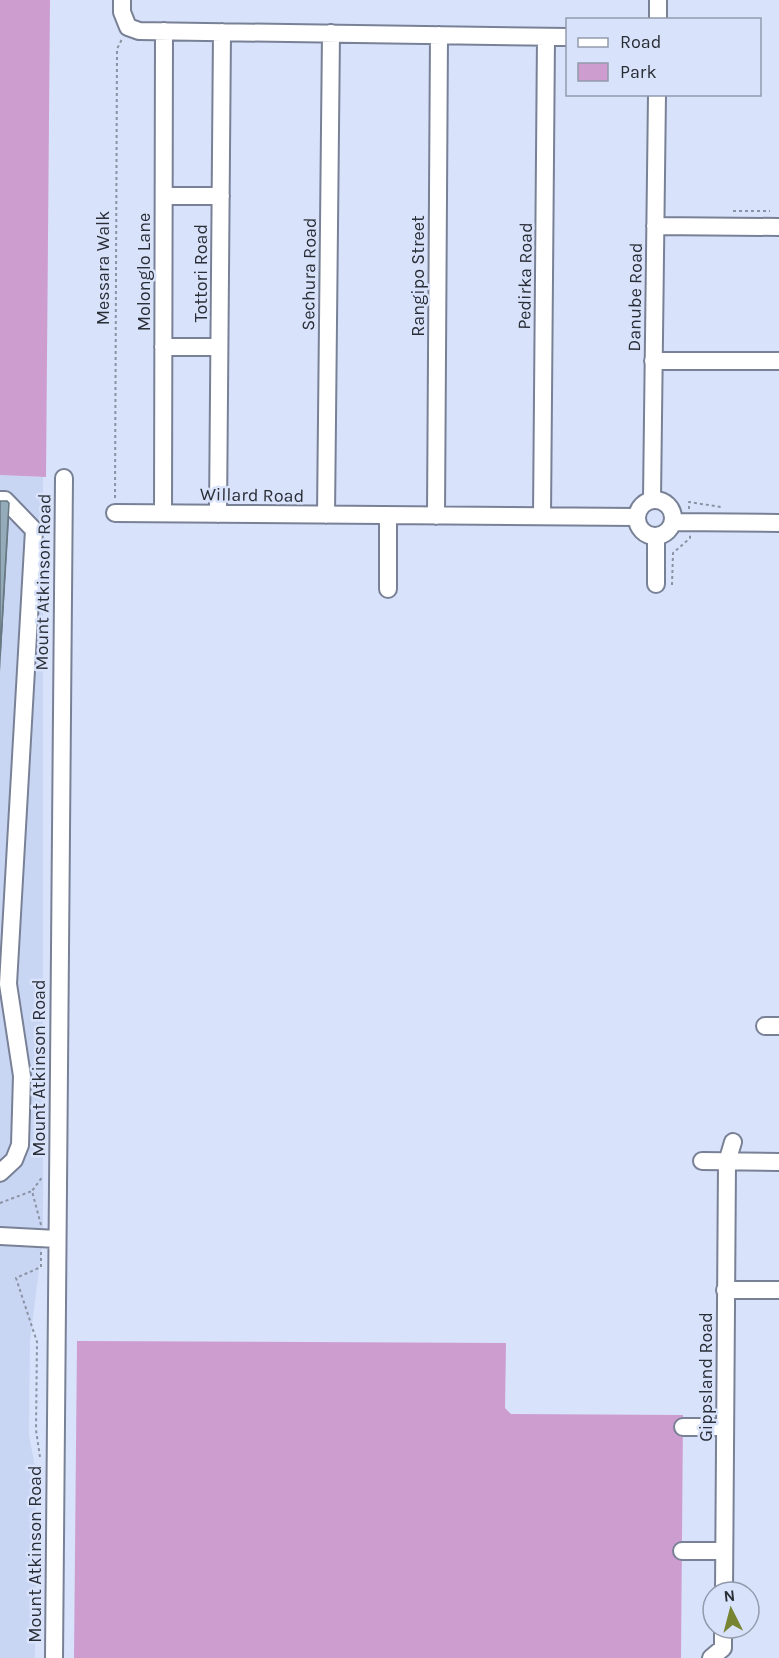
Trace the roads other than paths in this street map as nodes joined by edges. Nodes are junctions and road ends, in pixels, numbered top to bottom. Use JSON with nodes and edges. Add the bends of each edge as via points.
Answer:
{"nodes":[{"id":1,"x":122,"y":0,"type":"edge"},
{"id":2,"x":658,"y":0,"type":"edge"},
{"id":3,"x":658,"y":18,"type":"edge"},
{"id":4,"x":164,"y":31,"type":"junction"},
{"id":5,"x":222,"y":32,"type":"junction"},
{"id":6,"x":331,"y":33,"type":"junction"},
{"id":7,"x":440,"y":35,"type":"junction"},
{"id":8,"x":546,"y":37,"type":"junction"},
{"id":9,"x":566,"y":37,"type":"edge"},
{"id":10,"x":657,"y":96,"type":"edge"},
{"id":11,"x":164,"y":195,"type":"junction"},
{"id":12,"x":220,"y":196,"type":"junction"},
{"id":13,"x":655,"y":226,"type":"junction"},
{"id":14,"x":779,"y":227,"type":"edge"},
{"id":15,"x":219,"y":346,"type":"junction"},
{"id":16,"x":163,"y":347,"type":"junction"},
{"id":17,"x":654,"y":361,"type":"junction"},
{"id":18,"x":779,"y":361,"type":"edge"},
{"id":19,"x":64,"y":478,"type":"dead end"},
{"id":20,"x":0,"y":500,"type":"edge"},
{"id":21,"x":652,"y":500,"type":"junction"},
{"id":22,"x":115,"y":513,"type":"road end"},
{"id":23,"x":163,"y":513,"type":"junction"},
{"id":24,"x":218,"y":514,"type":"junction"},
{"id":25,"x":326,"y":515,"type":"junction"},
{"id":26,"x":388,"y":516,"type":"junction"},
{"id":27,"x":436,"y":516,"type":"junction"},
{"id":28,"x":542,"y":516,"type":"junction"},
{"id":29,"x":636,"y":517,"type":"junction"},
{"id":30,"x":673,"y":522,"type":"junction"},
{"id":31,"x":779,"y":523,"type":"edge"},
{"id":32,"x":656,"y":536,"type":"junction"},
{"id":33,"x":664,"y":584,"type":"road end"},
{"id":34,"x":388,"y":589,"type":"dead end"},
{"id":35,"x":733,"y":1142,"type":"dead end"},
{"id":36,"x":702,"y":1161,"type":"dead end"},
{"id":37,"x":727,"y":1162,"type":"junction"},
{"id":38,"x":779,"y":1162,"type":"edge"},
{"id":39,"x":0,"y":1173,"type":"edge"},
{"id":40,"x":0,"y":1236,"type":"edge"},
{"id":41,"x":57,"y":1239,"type":"junction"},
{"id":42,"x":725,"y":1290,"type":"junction"},
{"id":43,"x":779,"y":1290,"type":"edge"},
{"id":44,"x":683,"y":1427,"type":"dead end"},
{"id":45,"x":725,"y":1427,"type":"junction"},
{"id":46,"x":682,"y":1551,"type":"dead end"},
{"id":47,"x":724,"y":1551,"type":"junction"},
{"id":48,"x":724,"y":1580,"type":"edge"},
{"id":49,"x":723,"y":1640,"type":"edge"},
{"id":50,"x":54,"y":1658,"type":"edge"},
{"id":51,"x":711,"y":1658,"type":"edge"}],
"edges":[{"from":1,"to":4,"type":"street","via":[[128,27]]},
{"from":2,"to":3,"type":"street"},
{"from":4,"to":5,"type":"street"},
{"from":4,"to":11,"type":"street","name":"Molonglo Lane"},
{"from":5,"to":6,"type":"street"},
{"from":5,"to":12,"type":"street","name":"Tottori Road"},
{"from":6,"to":7,"type":"street"},
{"from":6,"to":25,"type":"street","name":"Sechura Road"},
{"from":7,"to":8,"type":"street"},
{"from":7,"to":27,"type":"street","name":"Rangipo Street"},
{"from":8,"to":9,"type":"street"},
{"from":8,"to":28,"type":"street","name":"Pedirka Road"},
{"from":10,"to":13,"type":"street","name":"Danube Road"},
{"from":11,"to":12,"type":"street"},
{"from":11,"to":16,"type":"street","name":"Molonglo Lane"},
{"from":12,"to":15,"type":"street","name":"Tottori Road"},
{"from":13,"to":14,"type":"street"},
{"from":13,"to":17,"type":"street","name":"Danube Road"},
{"from":15,"to":16,"type":"street"},
{"from":15,"to":24,"type":"street","name":"Tottori Road"},
{"from":16,"to":23,"type":"street","name":"Molonglo Lane"},
{"from":17,"to":18,"type":"street"},
{"from":17,"to":21,"type":"street","name":"Danube Road"},
{"from":19,"to":41,"type":"street","name":"Mount Atkinson Road"},
{"from":20,"to":39,"type":"street","via":[[5,500],[34,530],[8,984],[22,1076],[20,1145],[14,1160]]},
{"from":21,"to":29,"type":"street","via":[[641,505]]},
{"from":21,"to":30,"type":"street","via":[[668,505]]},
{"from":22,"to":23,"type":"street","name":"Willard Road"},
{"from":23,"to":24,"type":"street","name":"Willard Road"},
{"from":24,"to":25,"type":"street","name":"Willard Road"},
{"from":25,"to":26,"type":"street","name":"Willard Road"},
{"from":26,"to":27,"type":"street","name":"Willard Road"},
{"from":26,"to":34,"type":"street"},
{"from":27,"to":28,"type":"street","name":"Willard Road"},
{"from":28,"to":29,"type":"street","name":"Willard Road"},
{"from":29,"to":32,"type":"street","via":[[639,529]]},
{"from":30,"to":31,"type":"street"},
{"from":30,"to":32,"type":"street","via":[[667,532]]},
{"from":32,"to":33,"type":"street"},
{"from":35,"to":37,"type":"street","name":"Gippsland Road"},
{"from":36,"to":37,"type":"street"},
{"from":37,"to":38,"type":"street"},
{"from":37,"to":42,"type":"street","name":"Gippsland Road"},
{"from":40,"to":41,"type":"street"},
{"from":41,"to":50,"type":"street","name":"Mount Atkinson Road"},
{"from":42,"to":43,"type":"street"},
{"from":42,"to":45,"type":"street","name":"Gippsland Road"},
{"from":44,"to":45,"type":"street"},
{"from":45,"to":47,"type":"street","name":"Gippsland Road"},
{"from":46,"to":47,"type":"street"},
{"from":47,"to":48,"type":"street","name":"Gippsland Road"},
{"from":49,"to":51,"type":"street","via":[[723,1648]]}]}
